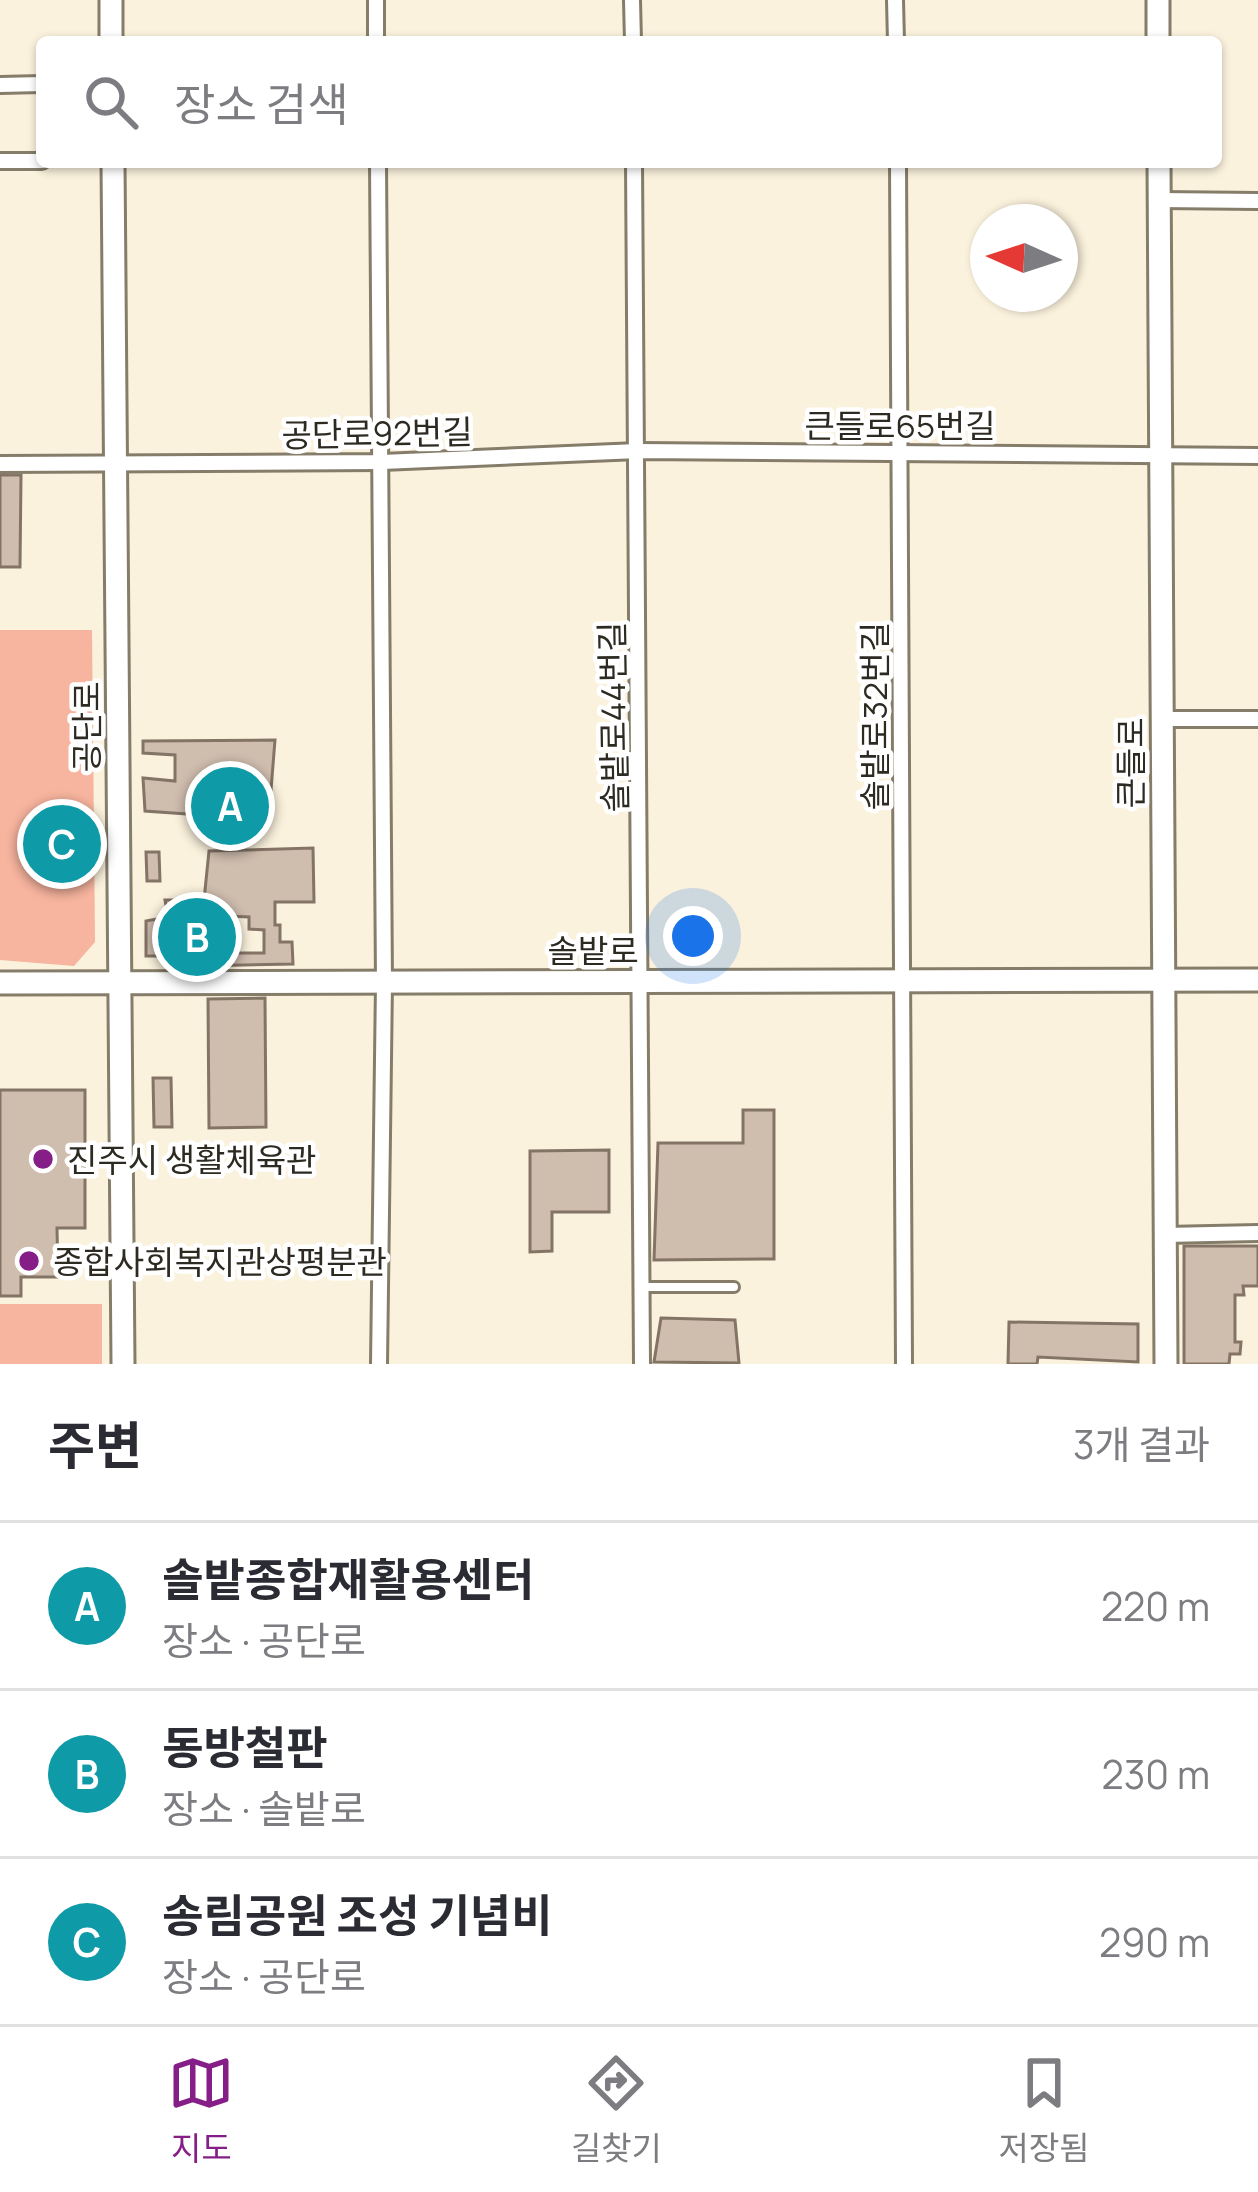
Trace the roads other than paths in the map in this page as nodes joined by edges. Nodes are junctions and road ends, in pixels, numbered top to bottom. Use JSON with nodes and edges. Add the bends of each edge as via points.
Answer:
{"nodes":[{"id":1,"x":110,"y":0,"type":"edge"},
{"id":2,"x":376,"y":0,"type":"edge"},
{"id":3,"x":632,"y":0,"type":"edge"},
{"id":4,"x":895,"y":0,"type":"edge"},
{"id":5,"x":1157,"y":0,"type":"edge"},
{"id":6,"x":112,"y":36,"type":"edge"},
{"id":7,"x":376,"y":36,"type":"edge"},
{"id":8,"x":633,"y":36,"type":"edge"},
{"id":9,"x":896,"y":36,"type":"edge"},
{"id":10,"x":1158,"y":36,"type":"edge"},
{"id":11,"x":36,"y":84,"type":"edge"},
{"id":12,"x":0,"y":85,"type":"edge"},
{"id":13,"x":0,"y":161,"type":"edge"},
{"id":14,"x":36,"y":161,"type":"edge"},
{"id":15,"x":113,"y":168,"type":"edge"},
{"id":16,"x":378,"y":168,"type":"edge"},
{"id":17,"x":634,"y":168,"type":"edge"},
{"id":18,"x":898,"y":168,"type":"edge"},
{"id":19,"x":1159,"y":168,"type":"edge"},
{"id":20,"x":1160,"y":200,"type":"junction"},
{"id":21,"x":1258,"y":200,"type":"edge"},
{"id":22,"x":638,"y":451,"type":"junction"},
{"id":23,"x":902,"y":452,"type":"junction"},
{"id":24,"x":1161,"y":454,"type":"junction"},
{"id":25,"x":1258,"y":456,"type":"edge"},
{"id":26,"x":382,"y":462,"type":"junction"},
{"id":27,"x":0,"y":464,"type":"edge"},
{"id":28,"x":117,"y":464,"type":"junction"},
{"id":29,"x":1162,"y":719,"type":"junction"},
{"id":30,"x":1258,"y":719,"type":"edge"},
{"id":31,"x":900,"y":980,"type":"junction"},
{"id":32,"x":1258,"y":980,"type":"edge"},
{"id":33,"x":1164,"y":982,"type":"junction"},
{"id":34,"x":0,"y":983,"type":"edge"},
{"id":35,"x":384,"y":983,"type":"junction"},
{"id":36,"x":643,"y":983,"type":"junction"},
{"id":37,"x":121,"y":984,"type":"junction"},
{"id":38,"x":1258,"y":1233,"type":"edge"},
{"id":39,"x":1165,"y":1235,"type":"junction"},
{"id":40,"x":734,"y":1286,"type":"dead end"},
{"id":41,"x":642,"y":1287,"type":"junction"},
{"id":42,"x":123,"y":1364,"type":"edge"},
{"id":43,"x":379,"y":1364,"type":"edge"},
{"id":44,"x":642,"y":1364,"type":"edge"},
{"id":45,"x":904,"y":1364,"type":"edge"},
{"id":46,"x":1166,"y":1364,"type":"edge"}],
"edges":[{"from":1,"to":6,"type":"street"},
{"from":2,"to":7,"type":"street"},
{"from":3,"to":8,"type":"street"},
{"from":4,"to":9,"type":"street"},
{"from":5,"to":10,"type":"street"},
{"from":11,"to":12,"type":"street"},
{"from":13,"to":14,"type":"street"},
{"from":15,"to":28,"type":"street","name":"공단로"},
{"from":16,"to":26,"type":"street"},
{"from":17,"to":22,"type":"street","name":"솔밭로44번길"},
{"from":18,"to":23,"type":"street","name":"솔밭로32번길"},
{"from":19,"to":20,"type":"street","name":"큰들로"},
{"from":20,"to":21,"type":"street"},
{"from":20,"to":24,"type":"street","name":"큰들로"},
{"from":22,"to":23,"type":"street","name":"큰들로65번길"},
{"from":22,"to":26,"type":"street","name":"공단로92번길"},
{"from":22,"to":36,"type":"street","name":"솔밭로44번길"},
{"from":23,"to":24,"type":"street","name":"큰들로65번길"},
{"from":23,"to":31,"type":"street","name":"솔밭로32번길"},
{"from":24,"to":25,"type":"street","name":"큰들로65번길"},
{"from":24,"to":29,"type":"street","name":"큰들로"},
{"from":26,"to":28,"type":"street","name":"공단로92번길"},
{"from":26,"to":35,"type":"street"},
{"from":27,"to":28,"type":"street","name":"공단로92번길"},
{"from":28,"to":37,"type":"street","name":"공단로"},
{"from":29,"to":30,"type":"street"},
{"from":29,"to":33,"type":"street","name":"큰들로"},
{"from":31,"to":33,"type":"street","name":"솔밭로"},
{"from":31,"to":36,"type":"street","name":"솔밭로"},
{"from":31,"to":45,"type":"street","name":"솔밭로32번길"},
{"from":32,"to":33,"type":"street","name":"솔밭로"},
{"from":33,"to":39,"type":"street","name":"큰들로"},
{"from":34,"to":37,"type":"street","name":"솔밭로"},
{"from":35,"to":36,"type":"street","name":"솔밭로"},
{"from":35,"to":37,"type":"street","name":"솔밭로"},
{"from":35,"to":43,"type":"street"},
{"from":36,"to":41,"type":"street","name":"솔밭로44번길"},
{"from":37,"to":42,"type":"street","name":"공단로"},
{"from":38,"to":39,"type":"street"},
{"from":39,"to":46,"type":"street","name":"큰들로"},
{"from":40,"to":41,"type":"lane"},
{"from":41,"to":44,"type":"street","name":"솔밭로44번길"}]}
